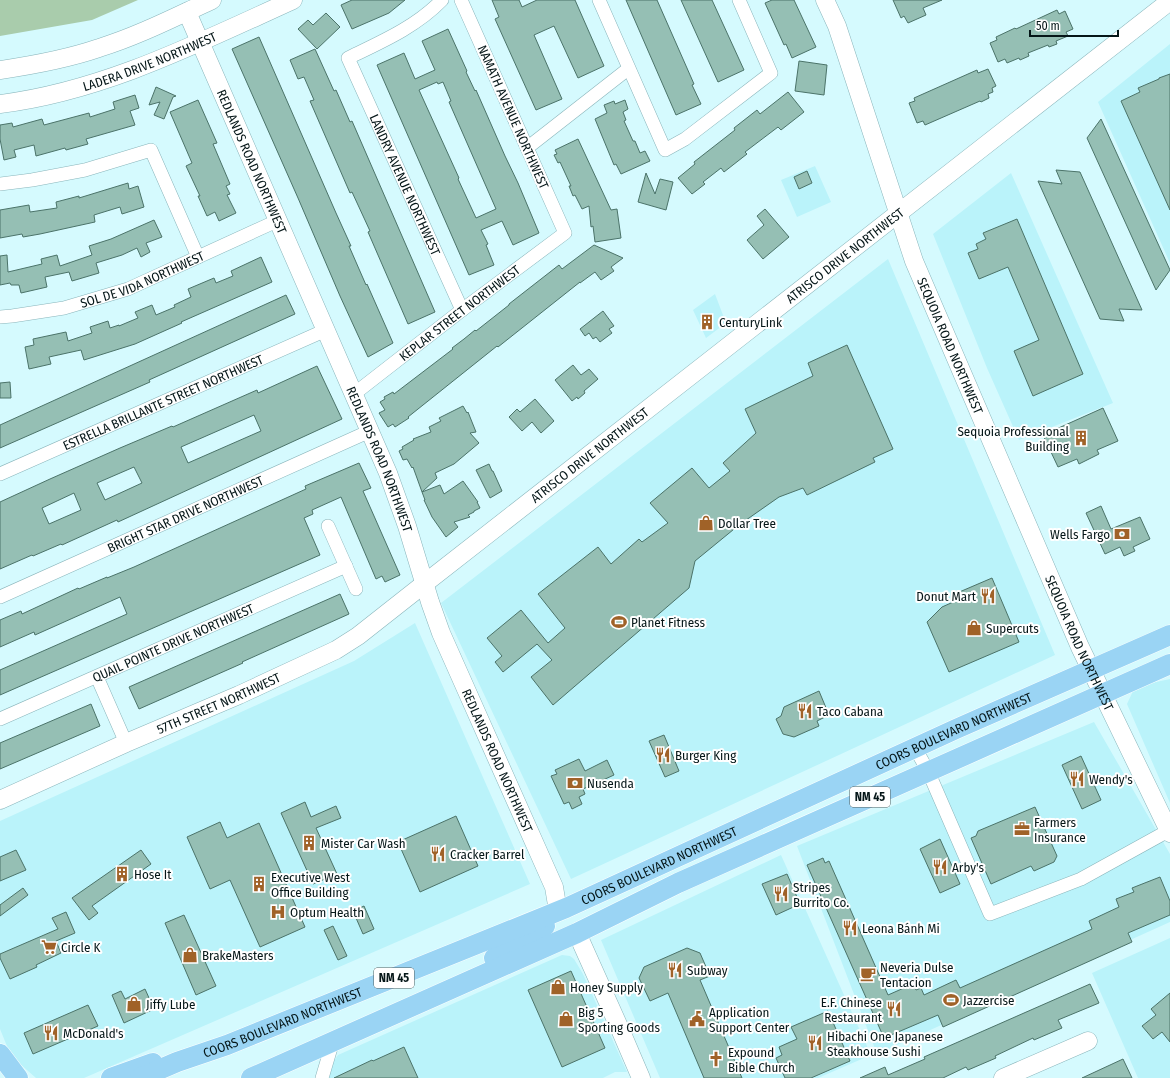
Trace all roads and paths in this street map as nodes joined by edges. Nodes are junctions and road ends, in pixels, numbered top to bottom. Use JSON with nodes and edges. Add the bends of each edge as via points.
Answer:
{"nodes":[{"id":1,"x":212,"y":0,"type":"edge"},
{"id":2,"x":293,"y":0,"type":"edge"},
{"id":3,"x":442,"y":0,"type":"edge"},
{"id":4,"x":461,"y":0,"type":"edge"},
{"id":5,"x":599,"y":0,"type":"edge"},
{"id":6,"x":738,"y":0,"type":"edge"},
{"id":7,"x":825,"y":0,"type":"edge"},
{"id":8,"x":1170,"y":1,"type":"edge"},
{"id":9,"x":187,"y":12,"type":"junction"},
{"id":10,"x":200,"y":42,"type":"junction"},
{"id":11,"x":628,"y":69,"type":"junction"},
{"id":12,"x":0,"y":70,"type":"edge"},
{"id":13,"x":0,"y":104,"type":"edge"},
{"id":14,"x":527,"y":148,"type":"junction"},
{"id":15,"x":0,"y":184,"type":"edge"},
{"id":16,"x":899,"y":213,"type":"junction"},
{"id":17,"x":278,"y":220,"type":"junction"},
{"id":18,"x":565,"y":233,"type":"joint"},
{"id":19,"x":198,"y":257,"type":"junction"},
{"id":20,"x":462,"y":310,"type":"junction"},
{"id":21,"x":0,"y":317,"type":"edge"},
{"id":22,"x":326,"y":330,"type":"junction"},
{"id":23,"x":354,"y":394,"type":"junction"},
{"id":24,"x":370,"y":431,"type":"junction"},
{"id":25,"x":0,"y":474,"type":"edge"},
{"id":26,"x":328,"y":526,"type":"dead end"},
{"id":27,"x":346,"y":566,"type":"junction"},
{"id":28,"x":424,"y":584,"type":"junction"},
{"id":29,"x":356,"y":589,"type":"dead end"},
{"id":30,"x":0,"y":597,"type":"edge"},
{"id":31,"x":1170,"y":635,"type":"edge"},
{"id":32,"x":1170,"y":664,"type":"edge"},
{"id":33,"x":1091,"y":670,"type":"junction"},
{"id":34,"x":97,"y":677,"type":"junction"},
{"id":35,"x":1102,"y":695,"type":"junction"},
{"id":36,"x":0,"y":719,"type":"edge"},
{"id":37,"x":126,"y":743,"type":"junction"},
{"id":38,"x":915,"y":748,"type":"junction"},
{"id":39,"x":928,"y":771,"type":"junction"},
{"id":40,"x":0,"y":800,"type":"edge"},
{"id":41,"x":1169,"y":832,"type":"edge"},
{"id":42,"x":662,"y":864,"type":"junction"},
{"id":43,"x":558,"y":911,"type":"junction"},
{"id":44,"x":577,"y":933,"type":"junction"},
{"id":45,"x":469,"y":981,"type":"junction"},
{"id":46,"x":1088,"y":1040,"type":"dead end"},
{"id":47,"x":333,"y":1041,"type":"junction"},
{"id":48,"x":0,"y":1055,"type":"edge"},
{"id":49,"x":177,"y":1062,"type":"junction"},
{"id":50,"x":10,"y":1078,"type":"edge"},
{"id":51,"x":18,"y":1078,"type":"edge"},
{"id":52,"x":111,"y":1078,"type":"edge"},
{"id":53,"x":140,"y":1078,"type":"edge"},
{"id":54,"x":252,"y":1078,"type":"edge"},
{"id":55,"x":322,"y":1078,"type":"edge"},
{"id":56,"x":641,"y":1078,"type":"edge"},
{"id":57,"x":1003,"y":1078,"type":"edge"}],
"edges":[{"from":1,"to":9,"type":"street"},
{"from":2,"to":10,"type":"street","name":"LADERA DRIVE NORTHWEST"},
{"from":3,"to":20,"type":"street","name":"LANDRY AVENUE NORTHWEST","via":[[400,32],[348,58]]},
{"from":4,"to":14,"type":"street","name":"NAMATH AVENUE NORTHWEST"},
{"from":5,"to":11,"type":"street"},
{"from":6,"to":11,"type":"street","via":[[771,74],[685,139],[665,150]]},
{"from":7,"to":16,"type":"street","name":"SEQUOIA ROAD NORTHWEST","via":[[837,26]]},
{"from":8,"to":16,"type":"street","name":"ATRISCO DRIVE NORTHWEST"},
{"from":9,"to":10,"type":"street","name":"REDLANDS ROAD NORTHWEST"},
{"from":9,"to":12,"type":"street","via":[[99,48],[59,60]]},
{"from":10,"to":13,"type":"street","name":"LADERA DRIVE NORTHWEST","via":[[99,82]]},
{"from":10,"to":17,"type":"street","name":"REDLANDS ROAD NORTHWEST"},
{"from":11,"to":14,"type":"street"},
{"from":14,"to":18,"type":"street","name":"NAMATH AVENUE NORTHWEST"},
{"from":15,"to":19,"type":"street","via":[[85,170],[151,150]]},
{"from":16,"to":28,"type":"street","name":"ATRISCO DRIVE NORTHWEST"},
{"from":16,"to":33,"type":"street","name":"SEQUOIA ROAD NORTHWEST","via":[[914,261]]},
{"from":17,"to":19,"type":"street","name":"SOL DE VIDA NORTHWEST"},
{"from":17,"to":22,"type":"street","name":"REDLANDS ROAD NORTHWEST"},
{"from":18,"to":20,"type":"street","name":"KEPLAR STREET NORTHWEST"},
{"from":19,"to":21,"type":"street","name":"SOL DE VIDA NORTHWEST","via":[[128,289],[64,308]]},
{"from":20,"to":23,"type":"street","name":"KEPLAR STREET NORTHWEST"},
{"from":22,"to":23,"type":"street","name":"REDLANDS ROAD NORTHWEST"},
{"from":22,"to":25,"type":"street","name":"ESTRELLA BRILLANTE STREET NORTHWEST"},
{"from":23,"to":24,"type":"street","name":"REDLANDS ROAD NORTHWEST"},
{"from":24,"to":28,"type":"street","name":"REDLANDS ROAD NORTHWEST","via":[[388,473]]},
{"from":24,"to":30,"type":"street","name":"BRIGHT STAR DRIVE NORTHWEST"},
{"from":26,"to":27,"type":"street"},
{"from":27,"to":29,"type":"street"},
{"from":27,"to":34,"type":"street","name":"QUAIL POINTE DRIVE NORTHWEST"},
{"from":28,"to":37,"type":"street","name":"57TH STREET NORTHWEST","via":[[336,650]]},
{"from":28,"to":43,"type":"street","name":"REDLANDS ROAD NORTHWEST","via":[[441,633],[554,887]]},
{"from":31,"to":33,"type":"main road","name":"COORS BOULEVARD NORTHWEST","number":"NM 45"},
{"from":32,"to":35,"type":"main road","name":"COORS BOULEVARD NORTHWEST","number":"NM 45"},
{"from":33,"to":35,"type":"street","name":"SEQUOIA ROAD NORTHWEST"},
{"from":33,"to":38,"type":"main road","name":"COORS BOULEVARD NORTHWEST","number":"NM 45"},
{"from":34,"to":36,"type":"street","name":"QUAIL POINTE DRIVE NORTHWEST"},
{"from":34,"to":37,"type":"street"},
{"from":35,"to":39,"type":"main road","name":"COORS BOULEVARD NORTHWEST","number":"NM 45"},
{"from":35,"to":41,"type":"street","name":"SEQUOIA ROAD NORTHWEST"},
{"from":37,"to":40,"type":"street","name":"57TH STREET NORTHWEST"},
{"from":38,"to":39,"type":"street"},
{"from":38,"to":42,"type":"main road","name":"COORS BOULEVARD NORTHWEST","number":"NM 45"},
{"from":39,"to":41,"type":"street","via":[[990,914],[1081,879]]},
{"from":39,"to":44,"type":"main road","name":"COORS BOULEVARD NORTHWEST","number":"NM 45","via":[[678,883]]},
{"from":42,"to":43,"type":"main road","name":"COORS BOULEVARD NORTHWEST","number":"NM 45"},
{"from":42,"to":44,"type":"main road","via":[[642,881],[586,910],[580,917]]},
{"from":43,"to":45,"type":"main road","via":[[555,919],[487,962]]},
{"from":43,"to":49,"type":"main road","name":"COORS BOULEVARD NORTHWEST","number":"NM 45","via":[[248,1037]]},
{"from":44,"to":45,"type":"main road","name":"COORS BOULEVARD NORTHWEST","number":"NM 45"},
{"from":44,"to":56,"type":"street"},
{"from":45,"to":47,"type":"main road","name":"COORS BOULEVARD NORTHWEST","number":"NM 45"},
{"from":46,"to":57,"type":"street"},
{"from":47,"to":54,"type":"main road","name":"COORS BOULEVARD NORTHWEST","number":"NM 45"},
{"from":47,"to":55,"type":"street"},
{"from":48,"to":50,"type":"street"},
{"from":48,"to":51,"type":"main road"},
{"from":49,"to":52,"type":"main road","via":[[148,1064]]},
{"from":49,"to":53,"type":"main road","name":"COORS BOULEVARD NORTHWEST","number":"NM 45"}]}
